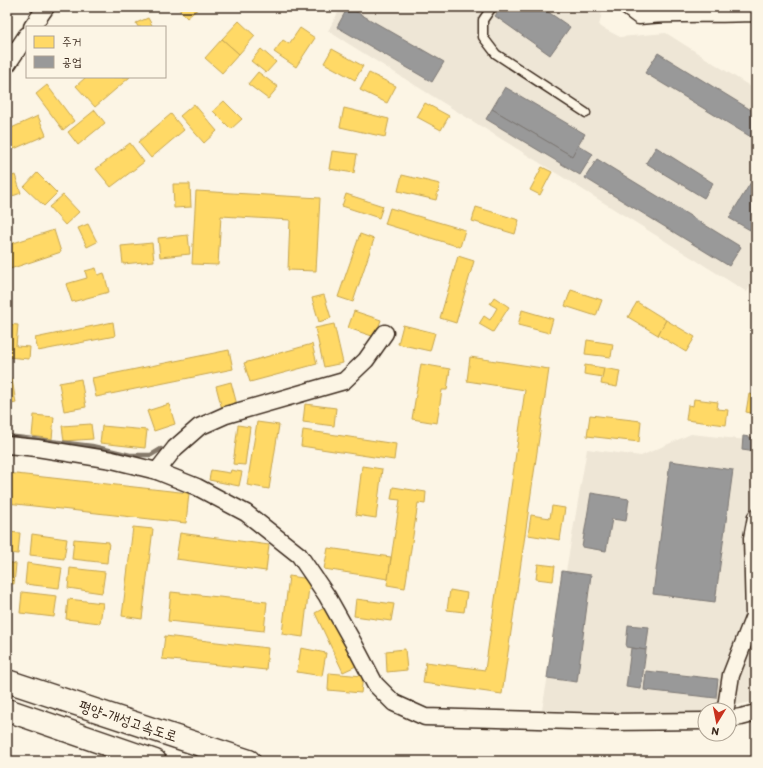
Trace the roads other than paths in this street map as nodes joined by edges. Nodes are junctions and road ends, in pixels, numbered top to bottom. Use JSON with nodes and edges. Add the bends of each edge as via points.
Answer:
{"nodes":[{"id":1,"x":46,"y":7,"type":"edge"},
{"id":2,"x":492,"y":7,"type":"edge"},
{"id":3,"x":627,"y":7,"type":"edge"},
{"id":4,"x":756,"y":14,"type":"edge"},
{"id":5,"x":33,"y":26,"type":"edge"},
{"id":6,"x":26,"y":36,"type":"edge"},
{"id":7,"x":7,"y":65,"type":"edge"},
{"id":8,"x":586,"y":113,"type":"dead end"},
{"id":9,"x":385,"y":333,"type":"dead end"},
{"id":10,"x":7,"y":445,"type":"edge"},
{"id":11,"x":158,"y":471,"type":"junction"},
{"id":12,"x":756,"y":517,"type":"edge"},
{"id":13,"x":7,"y":681,"type":"edge"},
{"id":14,"x":727,"y":702,"type":"edge"},
{"id":15,"x":7,"y":710,"type":"edge"},
{"id":16,"x":756,"y":713,"type":"edge"},
{"id":17,"x":737,"y":718,"type":"edge"},
{"id":18,"x":697,"y":721,"type":"edge"},
{"id":19,"x":155,"y":761,"type":"edge"},
{"id":20,"x":249,"y":761,"type":"edge"}],
"edges":[{"from":1,"to":5,"type":"street"},
{"from":2,"to":8,"type":"lane","via":[[482,20],[483,37],[496,54]]},
{"from":3,"to":4,"type":"street","via":[[639,16]]},
{"from":6,"to":7,"type":"street"},
{"from":9,"to":11,"type":"street","via":[[366,360],[344,381],[226,415],[199,427],[175,448]]},
{"from":10,"to":11,"type":"street","via":[[112,460]]},
{"from":11,"to":18,"type":"street","via":[[197,487],[246,513],[299,555],[327,596],[375,684],[394,702],[418,714],[425,717],[609,722]]},
{"from":12,"to":14,"type":"street","via":[[752,538],[754,616],[731,675]]},
{"from":13,"to":20,"type":"highway","name":"평양-개성고속도로"},
{"from":15,"to":19,"type":"highway","name":"평양-개성고속도로"},
{"from":16,"to":17,"type":"street"}]}
